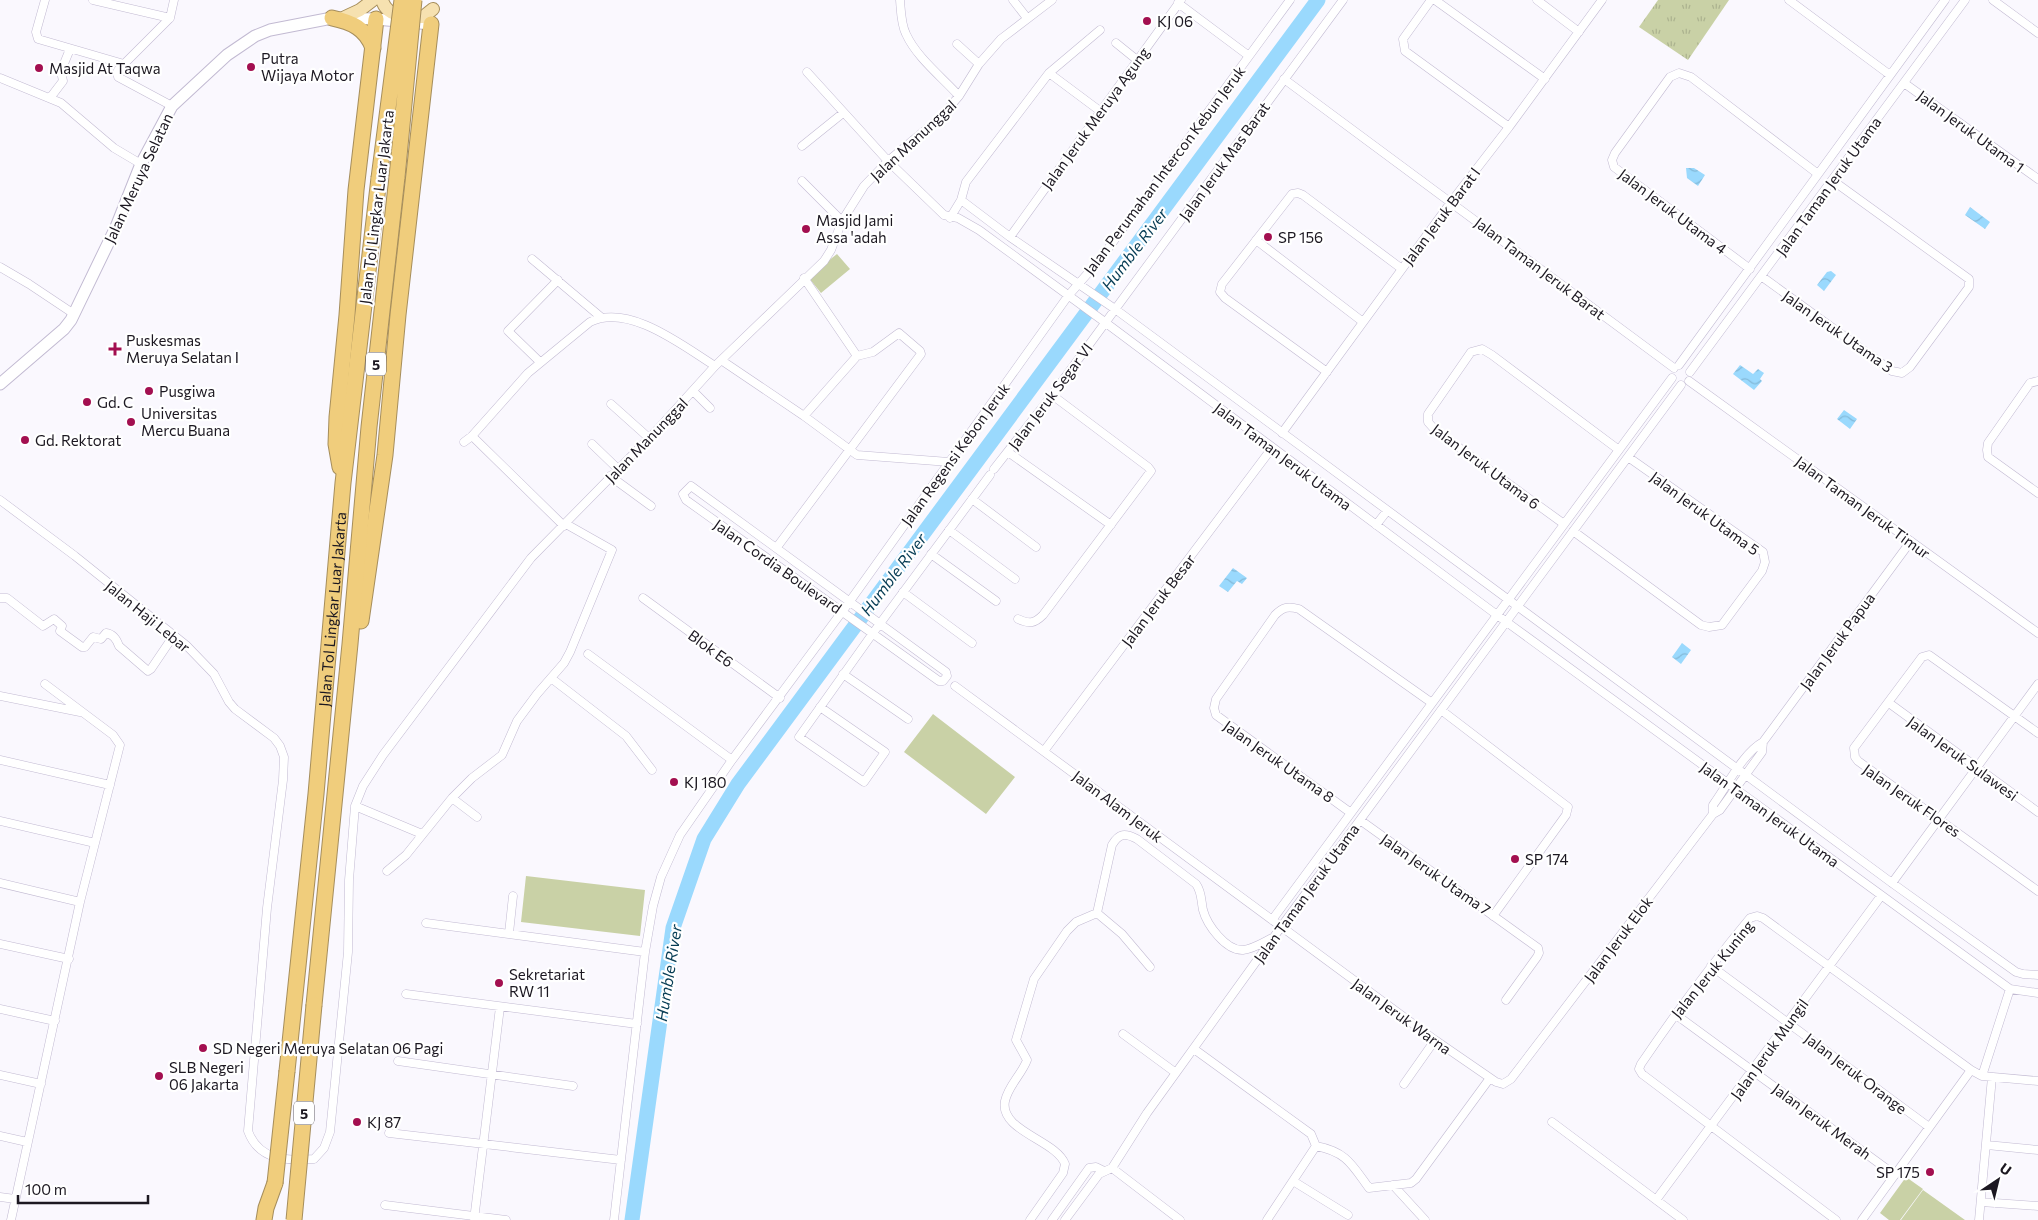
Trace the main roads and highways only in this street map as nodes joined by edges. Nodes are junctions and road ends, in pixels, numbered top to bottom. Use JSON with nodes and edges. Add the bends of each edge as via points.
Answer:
{"nodes":[{"id":1,"x":373,"y":0,"type":"edge"},
{"id":2,"x":381,"y":0,"type":"edge"},
{"id":3,"x":402,"y":0,"type":"edge"},
{"id":4,"x":414,"y":0,"type":"edge"},
{"id":5,"x":433,"y":11,"type":"edge"},
{"id":6,"x":339,"y":17,"type":"junction"},
{"id":7,"x":376,"y":19,"type":"junction"},
{"id":8,"x":373,"y":48,"type":"junction"},
{"id":9,"x":0,"y":384,"type":"edge"},
{"id":10,"x":343,"y":483,"type":"junction"},
{"id":11,"x":350,"y":644,"type":"junction"},
{"id":12,"x":275,"y":1183,"type":"junction"},
{"id":13,"x":264,"y":1220,"type":"edge"},
{"id":14,"x":271,"y":1220,"type":"edge"},
{"id":15,"x":294,"y":1220,"type":"edge"}],
"edges":[{"from":1,"to":6,"type":"main road","via":[[360,10]]},
{"from":2,"to":5,"type":"main road","via":[[387,10],[396,15],[423,18]]},
{"from":2,"to":7,"type":"main road"},
{"from":3,"to":10,"type":"highway","name":"Jalan Tol Lingkar Luar Jakarta","number":"5","bridge":true},
{"from":4,"to":11,"type":"highway","name":"Jalan Tol Lingkar Luar Jakarta","number":"5","bridge":true,"via":[[369,427]]},
{"from":5,"to":7,"type":"main road","name":"Jalan Meruya Selatan"},
{"from":5,"to":11,"type":"highway","via":[[385,455],[363,616]]},
{"from":6,"to":7,"type":"main road","name":"Jalan Meruya Selatan"},
{"from":6,"to":8,"type":"highway","via":[[358,26],[368,36]]},
{"from":6,"to":9,"type":"main road","name":"Jalan Meruya Selatan","via":[[270,30],[255,36],[226,55],[172,106],[74,314],[64,329]]},
{"from":7,"to":8,"type":"highway"},
{"from":8,"to":10,"type":"highway","via":[[356,190],[337,417],[336,444]]},
{"from":10,"to":12,"type":"highway","name":"Jalan Tol Lingkar Luar Jakarta","number":"5","bridge":true,"via":[[316,794]]},
{"from":11,"to":15,"type":"highway","name":"Jalan Tol Lingkar Luar Jakarta","number":"5","bridge":true},
{"from":12,"to":13,"type":"highway"},
{"from":12,"to":14,"type":"highway","name":"Jalan Tol Lingkar Luar Jakarta","number":"5"}]}
